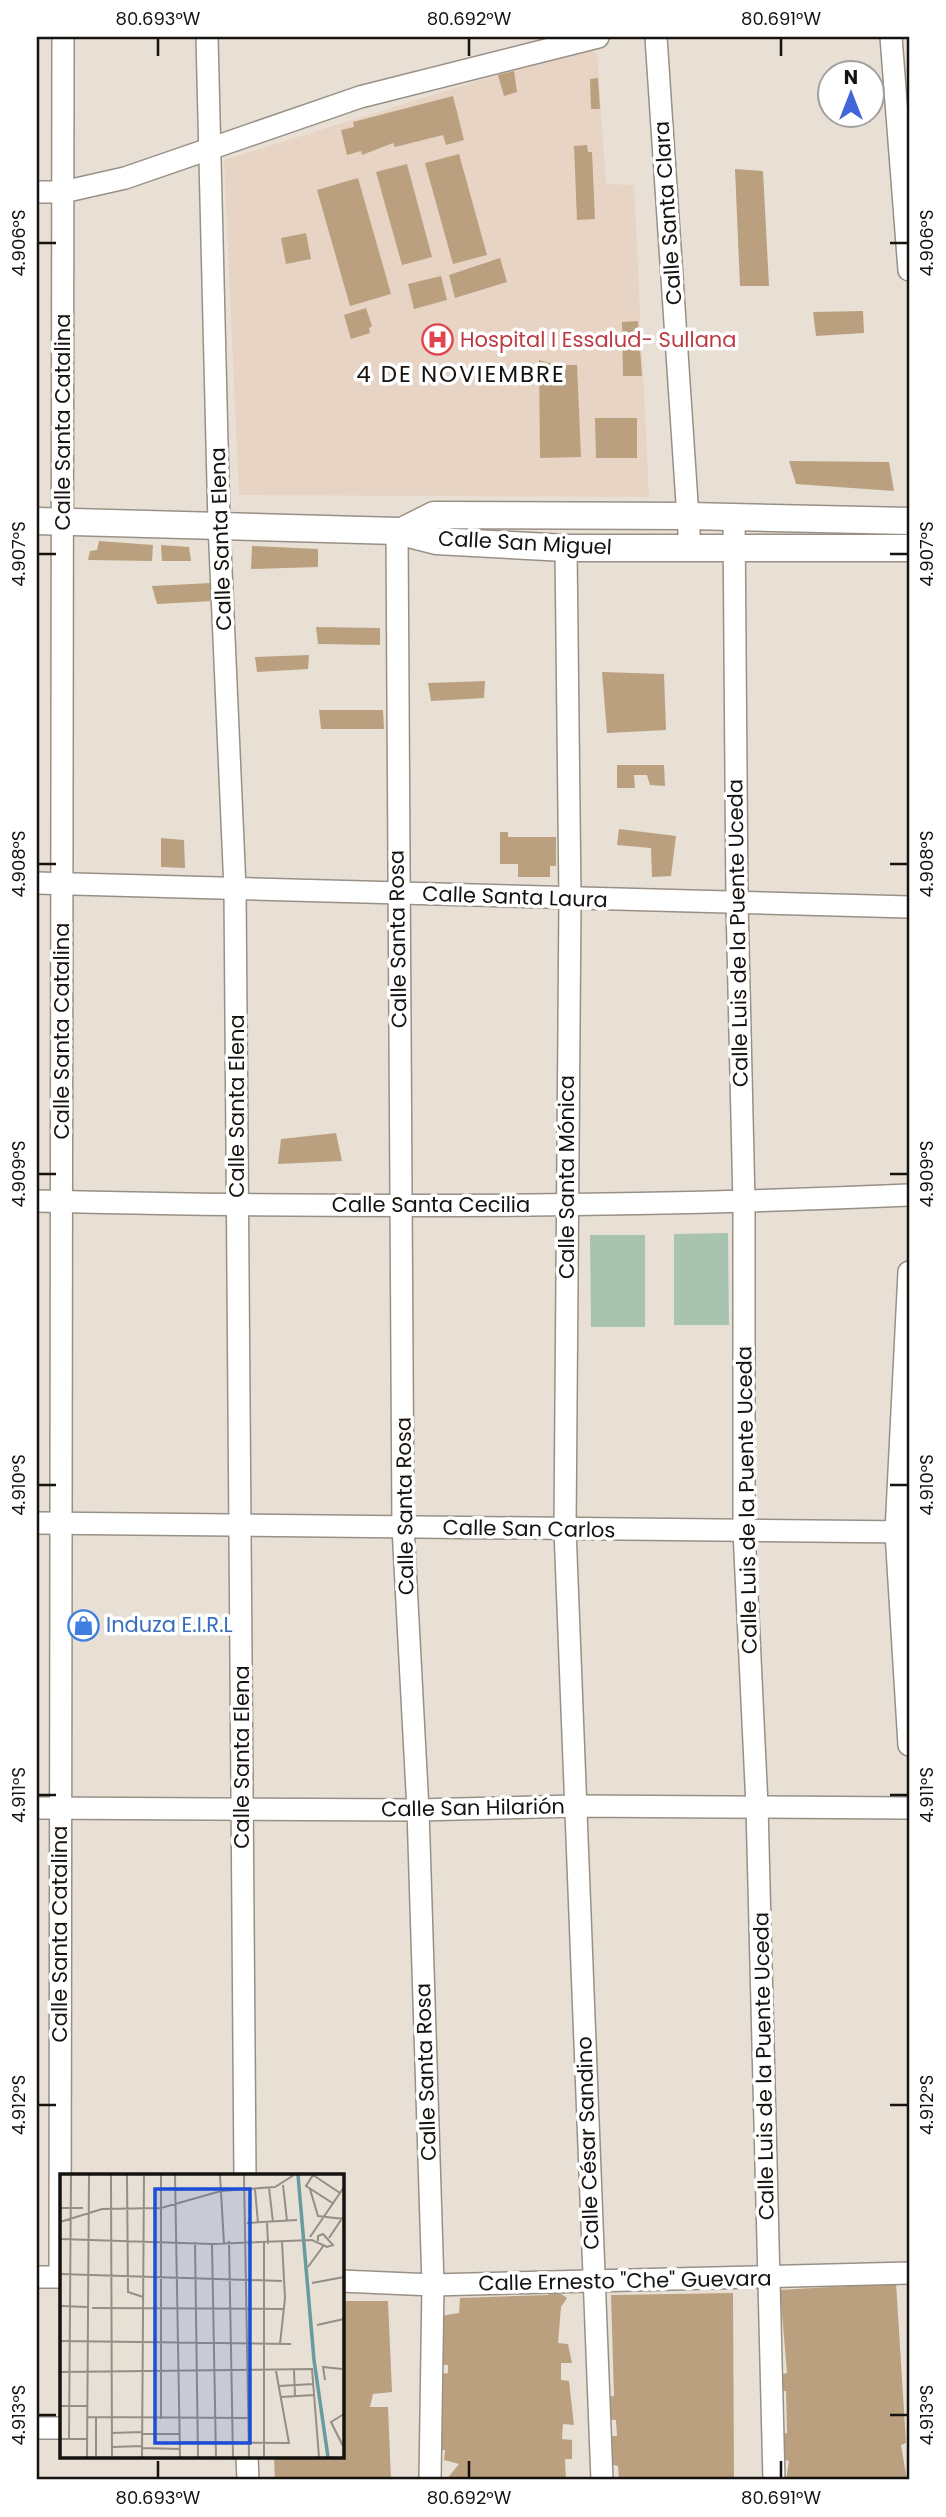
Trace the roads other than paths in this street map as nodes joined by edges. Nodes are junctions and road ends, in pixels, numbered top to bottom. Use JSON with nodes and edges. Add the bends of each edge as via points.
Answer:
{"nodes":[{"id":1,"x":63,"y":37,"type":"edge"},
{"id":2,"x":208,"y":37,"type":"edge"},
{"id":3,"x":598,"y":37,"type":"edge"},
{"id":4,"x":656,"y":37,"type":"edge"},
{"id":5,"x":891,"y":37,"type":"edge"},
{"id":6,"x":208,"y":148,"type":"junction"},
{"id":7,"x":37,"y":192,"type":"edge"},
{"id":8,"x":63,"y":192,"type":"junction"},
{"id":9,"x":909,"y":270,"type":"edge"},
{"id":10,"x":689,"y":516,"type":"junction"},
{"id":11,"x":734,"y":519,"type":"junction"},
{"id":12,"x":909,"y":521,"type":"edge"},
{"id":13,"x":50,"y":522,"type":"edge"},
{"id":14,"x":219,"y":524,"type":"junction"},
{"id":15,"x":399,"y":531,"type":"junction"},
{"id":16,"x":566,"y":548,"type":"junction"},
{"id":17,"x":690,"y":548,"type":"junction"},
{"id":18,"x":733,"y":548,"type":"junction"},
{"id":19,"x":909,"y":548,"type":"edge"},
{"id":20,"x":37,"y":883,"type":"edge"},
{"id":21,"x":62,"y":884,"type":"junction"},
{"id":22,"x":235,"y":889,"type":"junction"},
{"id":23,"x":397,"y":894,"type":"junction"},
{"id":24,"x":570,"y":899,"type":"junction"},
{"id":25,"x":737,"y":903,"type":"junction"},
{"id":26,"x":909,"y":907,"type":"edge"},
{"id":27,"x":909,"y":1195,"type":"edge"},
{"id":28,"x":37,"y":1201,"type":"edge"},
{"id":29,"x":61,"y":1202,"type":"junction"},
{"id":30,"x":237,"y":1203,"type":"junction"},
{"id":31,"x":744,"y":1203,"type":"junction"},
{"id":32,"x":403,"y":1205,"type":"junction"},
{"id":33,"x":566,"y":1205,"type":"junction"},
{"id":34,"x":909,"y":1272,"type":"edge"},
{"id":35,"x":37,"y":1523,"type":"edge"},
{"id":36,"x":61,"y":1524,"type":"junction"},
{"id":37,"x":240,"y":1525,"type":"junction"},
{"id":38,"x":403,"y":1527,"type":"junction"},
{"id":39,"x":565,"y":1529,"type":"junction"},
{"id":40,"x":744,"y":1531,"type":"junction"},
{"id":41,"x":903,"y":1532,"type":"edge"},
{"id":42,"x":909,"y":1745,"type":"edge"},
{"id":43,"x":574,"y":1806,"type":"junction"},
{"id":44,"x":757,"y":1806,"type":"junction"},
{"id":45,"x":37,"y":1808,"type":"edge"},
{"id":46,"x":242,"y":1808,"type":"junction"},
{"id":47,"x":909,"y":1808,"type":"edge"},
{"id":48,"x":60,"y":1809,"type":"junction"},
{"id":49,"x":418,"y":1810,"type":"junction"},
{"id":50,"x":245,"y":2174,"type":"edge"},
{"id":51,"x":909,"y":2273,"type":"edge"},
{"id":52,"x":37,"y":2277,"type":"edge"},
{"id":53,"x":60,"y":2277,"type":"edge"},
{"id":54,"x":769,"y":2279,"type":"junction"},
{"id":55,"x":343,"y":2281,"type":"edge"},
{"id":56,"x":594,"y":2283,"type":"junction"},
{"id":57,"x":433,"y":2285,"type":"junction"},
{"id":58,"x":37,"y":2428,"type":"edge"},
{"id":59,"x":60,"y":2428,"type":"edge"},
{"id":60,"x":247,"y":2458,"type":"edge"},
{"id":61,"x":248,"y":2480,"type":"edge"},
{"id":62,"x":430,"y":2480,"type":"edge"},
{"id":63,"x":602,"y":2480,"type":"edge"},
{"id":64,"x":774,"y":2480,"type":"edge"}],
"edges":[{"from":1,"to":8,"type":"street","name":"Calle Santa Catalina"},
{"from":2,"to":6,"type":"street","name":"Calle Santa Elena"},
{"from":3,"to":6,"type":"street","via":[[360,97]]},
{"from":4,"to":10,"type":"street","name":"Calle Santa Clara"},
{"from":5,"to":9,"type":"street"},
{"from":6,"to":8,"type":"street","via":[[125,178]]},
{"from":6,"to":14,"type":"street","name":"Calle Santa Elena"},
{"from":7,"to":8,"type":"street"},
{"from":8,"to":13,"type":"street","name":"Calle Santa Catalina"},
{"from":10,"to":11,"type":"street","name":"Calle San Miguel"},
{"from":10,"to":15,"type":"street","name":"Calle San Miguel","via":[[434,515]]},
{"from":10,"to":17,"type":"street","name":"Calle Santa Clara"},
{"from":11,"to":12,"type":"street","name":"Calle San Miguel"},
{"from":11,"to":18,"type":"street","name":"Calle Luis de la Puente Uceda"},
{"from":13,"to":14,"type":"street"},
{"from":13,"to":21,"type":"street","name":"Calle Santa Catalina"},
{"from":14,"to":15,"type":"street"},
{"from":14,"to":22,"type":"street","name":"Calle Santa Elena"},
{"from":15,"to":16,"type":"street","name":"Calle San Miguel","via":[[436,541]]},
{"from":15,"to":23,"type":"street","name":"Calle Santa Rosa"},
{"from":16,"to":17,"type":"street","name":"Calle San Miguel"},
{"from":16,"to":24,"type":"street","name":"Calle Santa Mónica"},
{"from":17,"to":18,"type":"street","name":"Calle San Miguel"},
{"from":18,"to":19,"type":"street","name":"Calle San Miguel"},
{"from":18,"to":25,"type":"street","name":"Calle Luis de la Puente Uceda"},
{"from":20,"to":21,"type":"street","name":"Calle Santa Laura"},
{"from":21,"to":22,"type":"street","name":"Calle Santa Laura"},
{"from":21,"to":29,"type":"street","name":"Calle Santa Catalina"},
{"from":22,"to":23,"type":"street","name":"Calle Santa Laura"},
{"from":22,"to":30,"type":"street","name":"Calle Santa Elena"},
{"from":23,"to":24,"type":"street","name":"Calle Santa Laura"},
{"from":23,"to":32,"type":"street","name":"Calle Santa Rosa"},
{"from":24,"to":25,"type":"street","name":"Calle Santa Laura"},
{"from":24,"to":33,"type":"street","name":"Calle Santa Mónica"},
{"from":25,"to":26,"type":"street","name":"Calle Santa Laura"},
{"from":25,"to":31,"type":"street","name":"Calle Luis de la Puente Uceda"},
{"from":27,"to":31,"type":"street","name":"Calle Santa Cecilia"},
{"from":28,"to":29,"type":"street","name":"Calle Santa Cecilia"},
{"from":29,"to":30,"type":"street","name":"Calle Santa Cecilia"},
{"from":29,"to":36,"type":"street","name":"Calle Santa Catalina"},
{"from":30,"to":32,"type":"street","name":"Calle Santa Cecilia"},
{"from":30,"to":37,"type":"street","name":"Calle Santa Elena"},
{"from":31,"to":33,"type":"street","name":"Calle Santa Cecilia"},
{"from":31,"to":40,"type":"street","name":"Calle Luis de la Puente Uceda"},
{"from":32,"to":33,"type":"street","name":"Calle Santa Cecilia"},
{"from":32,"to":38,"type":"street","name":"Calle Santa Rosa"},
{"from":33,"to":39,"type":"street","name":"Calle Santa Mónica"},
{"from":34,"to":41,"type":"street"},
{"from":35,"to":36,"type":"street","name":"Calle San Carlos"},
{"from":36,"to":37,"type":"street","name":"Calle San Carlos"},
{"from":36,"to":48,"type":"street","name":"Calle Santa Catalina"},
{"from":37,"to":38,"type":"street","name":"Calle San Carlos"},
{"from":37,"to":46,"type":"street","name":"Calle Santa Elena"},
{"from":38,"to":39,"type":"street","name":"Calle San Carlos"},
{"from":38,"to":49,"type":"street","name":"Calle Santa Rosa"},
{"from":39,"to":40,"type":"street","name":"Calle San Carlos"},
{"from":39,"to":43,"type":"street","name":"Calle Santa Mónica"},
{"from":40,"to":41,"type":"street","name":"Calle San Carlos"},
{"from":40,"to":44,"type":"street","name":"Calle Luis de la Puente Uceda"},
{"from":41,"to":42,"type":"street"},
{"from":43,"to":44,"type":"street","name":"Calle San Hilarión"},
{"from":43,"to":49,"type":"street","name":"Calle San Hilarión"},
{"from":43,"to":56,"type":"street","name":"Calle César Sandino"},
{"from":44,"to":47,"type":"street","name":"Calle San Hilarión"},
{"from":44,"to":54,"type":"street","name":"Calle Luis de la Puente Uceda"},
{"from":45,"to":48,"type":"street","name":"Calle San Hilarión"},
{"from":46,"to":48,"type":"street","name":"Calle San Hilarión"},
{"from":46,"to":49,"type":"street","name":"Calle San Hilarión"},
{"from":46,"to":50,"type":"street","name":"Calle Santa Elena"},
{"from":48,"to":53,"type":"street","name":"Calle Santa Catalina"},
{"from":49,"to":57,"type":"street","name":"Calle Santa Rosa"},
{"from":51,"to":54,"type":"street","name":"Calle Ernesto \"Che\" Guevara"},
{"from":52,"to":53,"type":"street"},
{"from":54,"to":56,"type":"street","name":"Calle Ernesto \"Che\" Guevara"},
{"from":54,"to":64,"type":"street","name":"Calle Luis de la Puente Uceda"},
{"from":55,"to":57,"type":"street","name":"Calle Ernesto \"Che\" Guevara"},
{"from":56,"to":57,"type":"street","name":"Calle Ernesto \"Che\" Guevara"},
{"from":56,"to":63,"type":"street","name":"Calle César Sandino"},
{"from":57,"to":62,"type":"street","name":"Calle Santa Rosa"},
{"from":58,"to":59,"type":"street"},
{"from":60,"to":61,"type":"street"}]}
